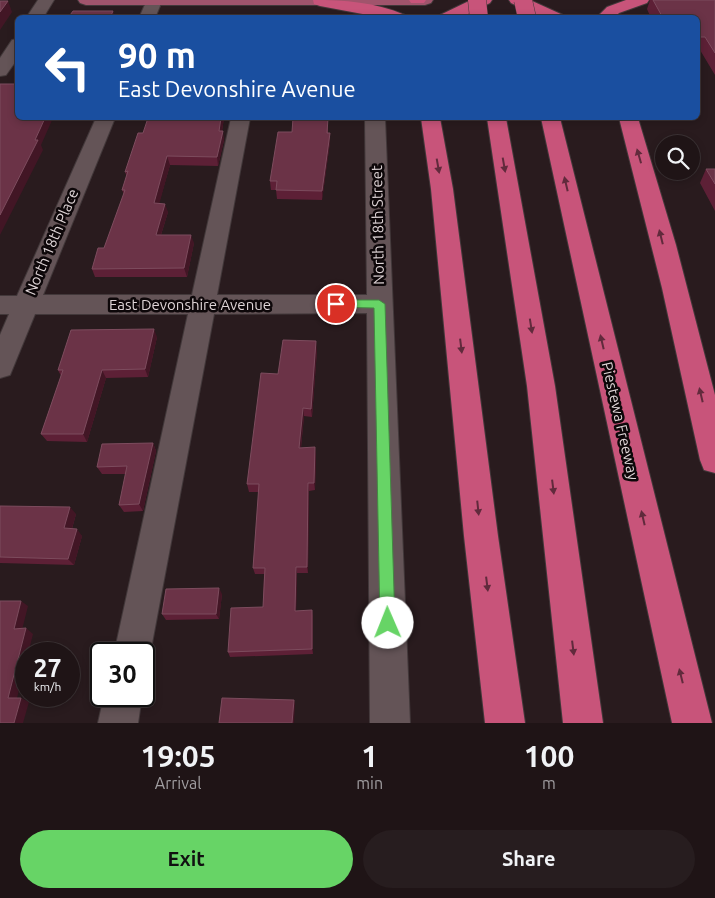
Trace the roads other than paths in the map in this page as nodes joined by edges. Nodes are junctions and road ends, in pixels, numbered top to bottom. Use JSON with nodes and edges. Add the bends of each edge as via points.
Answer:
{"nodes":[{"id":1,"x":46,"y":0,"type":"edge"},
{"id":2,"x":86,"y":0,"type":"edge"},
{"id":3,"x":417,"y":0,"type":"edge"},
{"id":4,"x":425,"y":0,"type":"edge"},
{"id":5,"x":477,"y":0,"type":"edge"},
{"id":6,"x":484,"y":0,"type":"edge"},
{"id":7,"x":517,"y":0,"type":"edge"},
{"id":8,"x":523,"y":0,"type":"edge"},
{"id":9,"x":641,"y":0,"type":"edge"},
{"id":10,"x":154,"y":1,"type":"edge"},
{"id":11,"x":320,"y":1,"type":"edge"},
{"id":12,"x":36,"y":15,"type":"edge"},
{"id":13,"x":148,"y":15,"type":"edge"},
{"id":14,"x":392,"y":15,"type":"edge"},
{"id":15,"x":452,"y":15,"type":"edge"},
{"id":16,"x":479,"y":15,"type":"edge"},
{"id":17,"x":526,"y":15,"type":"edge"},
{"id":18,"x":550,"y":15,"type":"edge"},
{"id":19,"x":607,"y":15,"type":"edge"},
{"id":20,"x":15,"y":48,"type":"edge"},
{"id":21,"x":0,"y":71,"type":"edge"},
{"id":22,"x":104,"y":120,"type":"edge"},
{"id":23,"x":240,"y":120,"type":"edge"},
{"id":24,"x":376,"y":120,"type":"edge"},
{"id":25,"x":430,"y":120,"type":"edge"},
{"id":26,"x":496,"y":120,"type":"edge"},
{"id":27,"x":550,"y":120,"type":"edge"},
{"id":28,"x":629,"y":120,"type":"edge"},
{"id":29,"x":379,"y":304,"type":"junction"},
{"id":30,"x":0,"y":305,"type":"edge"},
{"id":31,"x":26,"y":305,"type":"junction"},
{"id":32,"x":202,"y":305,"type":"junction"},
{"id":33,"x":0,"y":367,"type":"edge"},
{"id":34,"x":715,"y":460,"type":"edge"},
{"id":35,"x":134,"y":642,"type":"edge"},
{"id":36,"x":121,"y":707,"type":"edge"},
{"id":37,"x":118,"y":723,"type":"edge"},
{"id":38,"x":390,"y":723,"type":"edge"},
{"id":39,"x":505,"y":723,"type":"edge"},
{"id":40,"x":583,"y":723,"type":"edge"},
{"id":41,"x":692,"y":723,"type":"edge"}],
"edges":[{"from":1,"to":12,"type":"street"},
{"from":2,"to":10,"type":"main road"},
{"from":3,"to":4,"type":"main road"},
{"from":3,"to":11,"type":"main road"},
{"from":5,"to":16,"type":"highway","bridge":true},
{"from":6,"to":15,"type":"highway"},
{"from":7,"to":18,"type":"highway"},
{"from":8,"to":17,"type":"highway","bridge":true},
{"from":9,"to":19,"type":"highway"},
{"from":10,"to":11,"type":"main road"},
{"from":10,"to":13,"type":"street"},
{"from":11,"to":14,"type":"highway"},
{"from":20,"to":21,"type":"street"},
{"from":22,"to":31,"type":"street","name":"North 18th Place"},
{"from":23,"to":32,"type":"street"},
{"from":24,"to":29,"type":"street","name":"North 18th Street"},
{"from":25,"to":39,"type":"highway","one_way":true,"via":[[442,189]]},
{"from":26,"to":40,"type":"highway","one_way":true,"via":[[540,386]]},
{"from":41,"to":27,"type":"highway","name":"Piestewa Freeway","one_way":true},
{"from":34,"to":28,"type":"highway","one_way":true,"via":[[701,392]]},
{"from":29,"to":32,"type":"street","name":"East Devonshire Avenue"},
{"from":29,"to":38,"type":"street","name":"North 18th Street"},
{"from":30,"to":31,"type":"street","name":"East Devonshire Avenue"},
{"from":31,"to":32,"type":"street","name":"East Devonshire Avenue"},
{"from":31,"to":33,"type":"street","name":"North 18th Place"},
{"from":32,"to":35,"type":"street"},
{"from":36,"to":37,"type":"street"}]}
